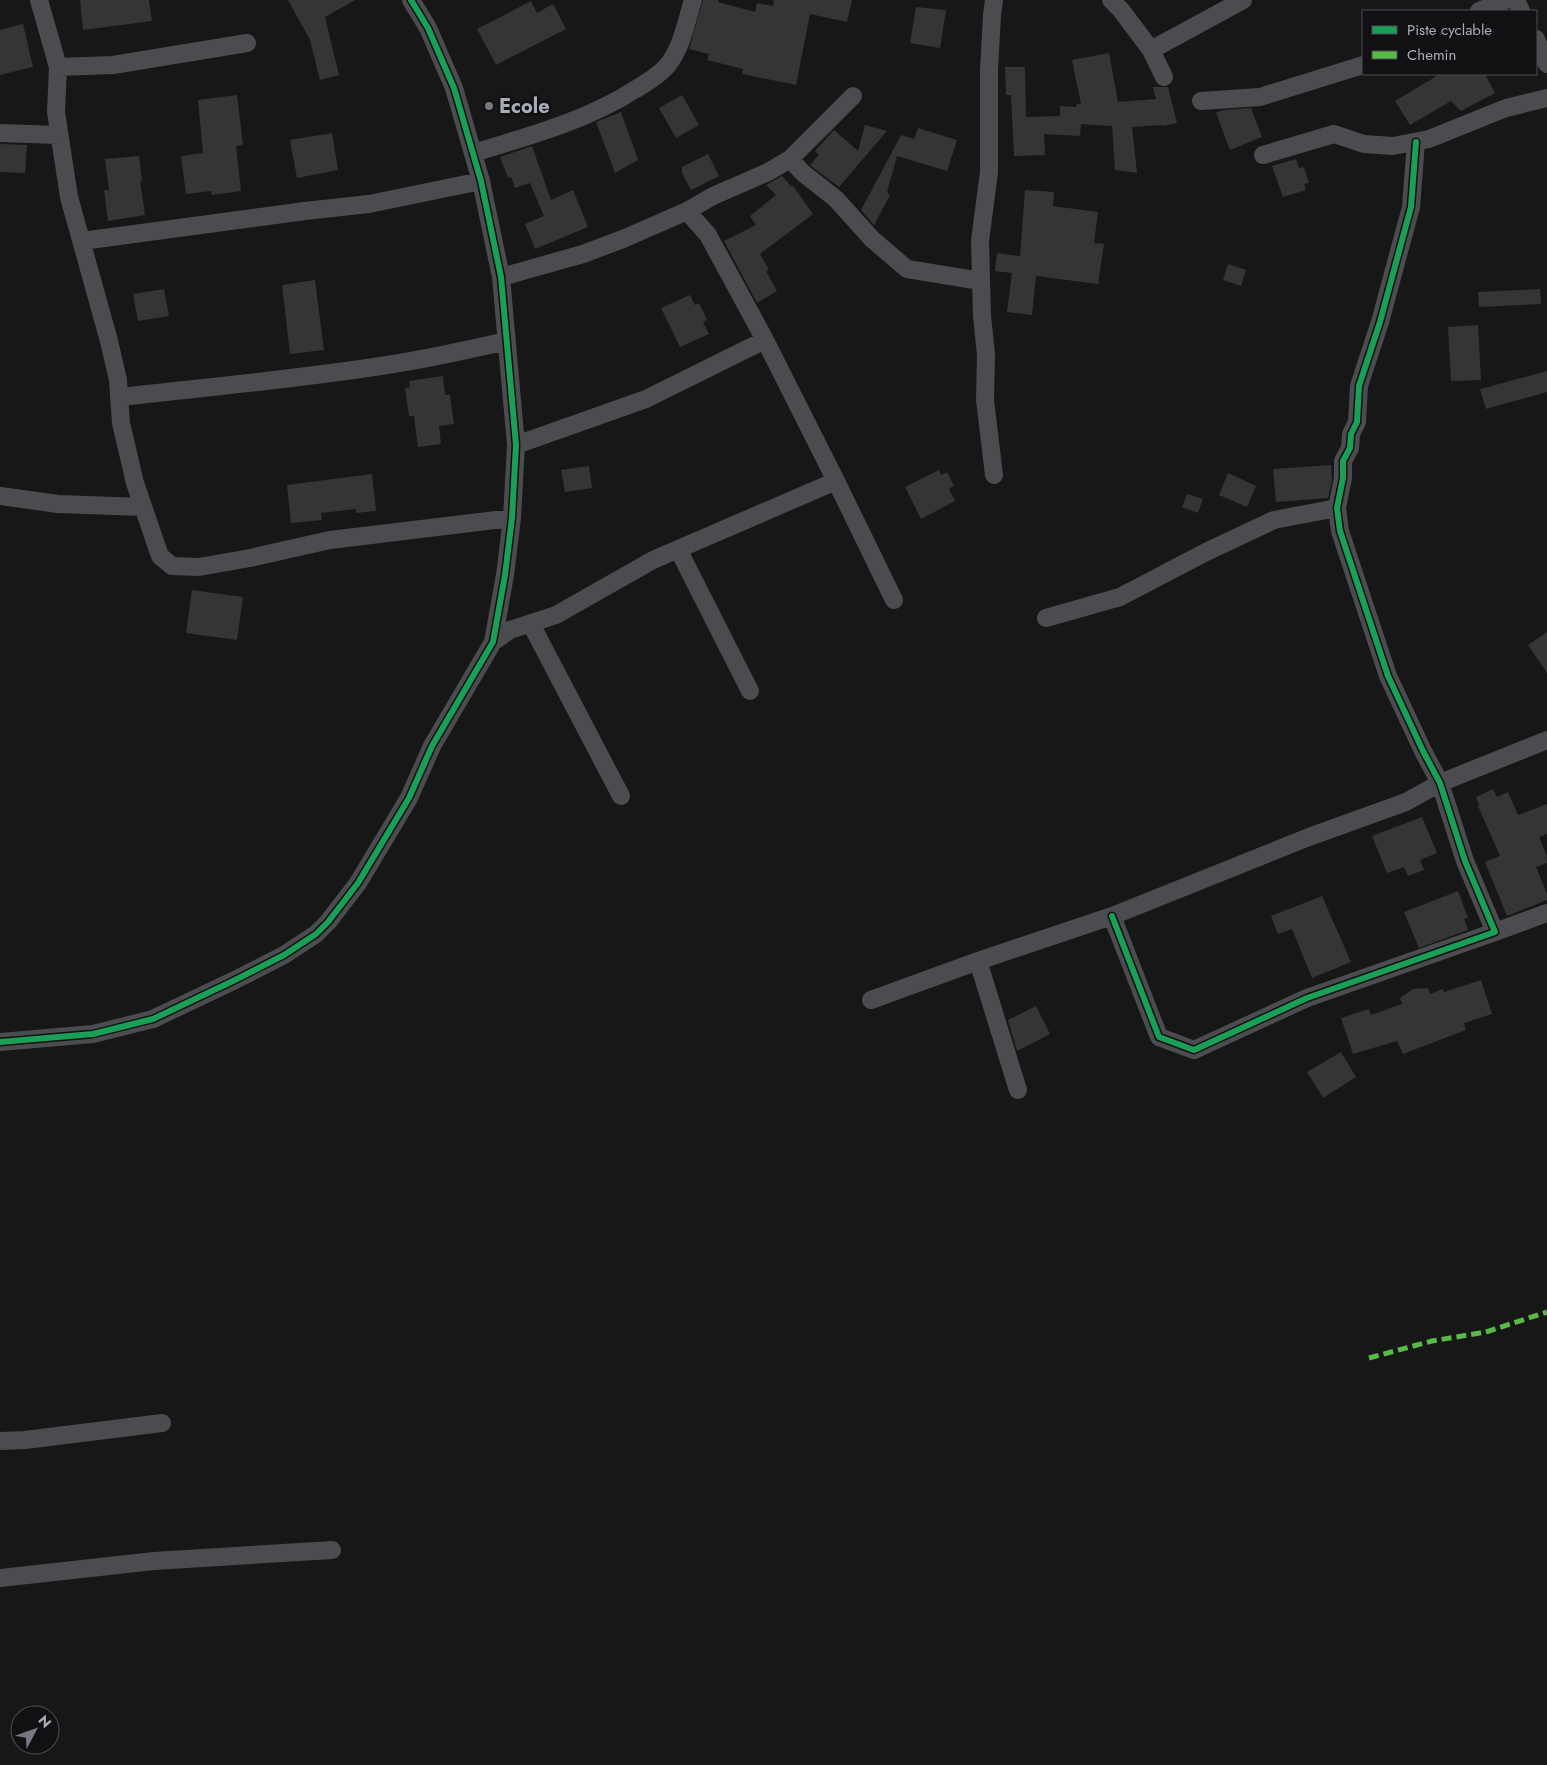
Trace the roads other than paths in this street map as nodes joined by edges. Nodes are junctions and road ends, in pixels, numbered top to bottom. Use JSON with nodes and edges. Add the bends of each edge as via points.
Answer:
{"nodes":[{"id":1,"x":40,"y":0,"type":"edge"},
{"id":2,"x":411,"y":0,"type":"edge"},
{"id":3,"x":693,"y":0,"type":"edge"},
{"id":4,"x":994,"y":0,"type":"edge"},
{"id":5,"x":1111,"y":0,"type":"edge"},
{"id":6,"x":1243,"y":0,"type":"edge"},
{"id":7,"x":1506,"y":0,"type":"edge"},
{"id":8,"x":1481,"y":10,"type":"edge"},
{"id":9,"x":1537,"y":41,"type":"edge"},
{"id":10,"x":247,"y":43,"type":"dead end"},
{"id":11,"x":1151,"y":50,"type":"junction"},
{"id":12,"x":1547,"y":64,"type":"edge"},
{"id":13,"x":1362,"y":65,"type":"edge"},
{"id":14,"x":58,"y":67,"type":"junction"},
{"id":15,"x":1164,"y":77,"type":"dead end"},
{"id":16,"x":853,"y":96,"type":"dead end"},
{"id":17,"x":1547,"y":98,"type":"edge"},
{"id":18,"x":1201,"y":101,"type":"dead end"},
{"id":19,"x":0,"y":133,"type":"edge"},
{"id":20,"x":59,"y":135,"type":"junction"},
{"id":21,"x":1416,"y":142,"type":"junction"},
{"id":22,"x":473,"y":153,"type":"junction"},
{"id":23,"x":1262,"y":155,"type":"dead end"},
{"id":24,"x":790,"y":159,"type":"junction"},
{"id":25,"x":481,"y":181,"type":"junction"},
{"id":26,"x":687,"y":211,"type":"junction"},
{"id":27,"x":82,"y":241,"type":"junction"},
{"id":28,"x":501,"y":277,"type":"junction"},
{"id":29,"x":981,"y":281,"type":"junction"},
{"id":30,"x":765,"y":340,"type":"junction"},
{"id":31,"x":507,"y":341,"type":"junction"},
{"id":32,"x":119,"y":397,"type":"junction"},
{"id":33,"x":516,"y":445,"type":"junction"},
{"id":34,"x":994,"y":476,"type":"dead end"},
{"id":35,"x":836,"y":481,"type":"junction"},
{"id":36,"x":0,"y":496,"type":"edge"},
{"id":37,"x":143,"y":507,"type":"junction"},
{"id":38,"x":1338,"y":508,"type":"junction"},
{"id":39,"x":512,"y":518,"type":"junction"},
{"id":40,"x":678,"y":549,"type":"junction"},
{"id":41,"x":894,"y":600,"type":"dead end"},
{"id":42,"x":1046,"y":618,"type":"dead end"},
{"id":43,"x":531,"y":624,"type":"junction"},
{"id":44,"x":493,"y":642,"type":"junction"},
{"id":45,"x":750,"y":691,"type":"dead end"},
{"id":46,"x":1547,"y":740,"type":"edge"},
{"id":47,"x":1440,"y":783,"type":"junction"},
{"id":48,"x":621,"y":796,"type":"dead end"},
{"id":49,"x":1547,"y":913,"type":"edge"},
{"id":50,"x":1112,"y":916,"type":"junction"},
{"id":51,"x":1495,"y":932,"type":"junction"},
{"id":52,"x":978,"y":961,"type":"junction"},
{"id":53,"x":871,"y":1000,"type":"dead end"},
{"id":54,"x":0,"y":1042,"type":"edge"},
{"id":55,"x":1018,"y":1090,"type":"dead end"},
{"id":56,"x":162,"y":1423,"type":"dead end"},
{"id":57,"x":0,"y":1441,"type":"edge"},
{"id":58,"x":332,"y":1550,"type":"dead end"},
{"id":59,"x":0,"y":1578,"type":"edge"}],
"edges":[{"from":1,"to":14,"type":"street"},
{"from":2,"to":22,"type":"street","via":[[428,28],[454,88]]},
{"from":3,"to":22,"type":"street","via":[[678,50],[666,67],[645,84],[612,104],[562,126]]},
{"from":4,"to":29,"type":"street","via":[[989,70],[989,172],[980,241]]},
{"from":5,"to":11,"type":"street"},
{"from":6,"to":11,"type":"street"},
{"from":7,"to":8,"type":"street"},
{"from":9,"to":12,"type":"street"},
{"from":10,"to":14,"type":"street","via":[[113,64]]},
{"from":11,"to":15,"type":"street"},
{"from":13,"to":18,"type":"street","via":[[1260,97]]},
{"from":14,"to":20,"type":"street","via":[[56,112]]},
{"from":16,"to":24,"type":"street"},
{"from":17,"to":21,"type":"street","via":[[1506,108]]},
{"from":19,"to":20,"type":"street"},
{"from":20,"to":27,"type":"street","via":[[69,197]]},
{"from":21,"to":23,"type":"street","via":[[1393,146],[1364,144],[1334,134]]},
{"from":21,"to":38,"type":"street","via":[[1411,207],[1359,386],[1356,422],[1350,448],[1343,461]]},
{"from":22,"to":25,"type":"street"},
{"from":24,"to":26,"type":"street"},
{"from":24,"to":29,"type":"street","via":[[907,269]]},
{"from":25,"to":27,"type":"street","via":[[369,204]]},
{"from":25,"to":28,"type":"street"},
{"from":26,"to":28,"type":"street","via":[[583,254]]},
{"from":26,"to":30,"type":"street","via":[[708,235]]},
{"from":27,"to":32,"type":"street","via":[[111,349]]},
{"from":28,"to":31,"type":"street"},
{"from":29,"to":34,"type":"street","via":[[986,355],[985,400]]},
{"from":30,"to":33,"type":"street","via":[[646,399]]},
{"from":30,"to":35,"type":"street"},
{"from":31,"to":32,"type":"street","via":[[387,365]]},
{"from":31,"to":33,"type":"street"},
{"from":32,"to":37,"type":"street","via":[[121,423]]},
{"from":33,"to":39,"type":"street"},
{"from":35,"to":40,"type":"street"},
{"from":35,"to":41,"type":"street"},
{"from":36,"to":37,"type":"street","via":[[58,504]]},
{"from":37,"to":39,"type":"street","via":[[160,556],[172,566],[180,567],[250,558],[330,540]]},
{"from":38,"to":42,"type":"street","via":[[1274,520],[1120,597]]},
{"from":38,"to":47,"type":"street","via":[[1340,531],[1388,676]]},
{"from":39,"to":44,"type":"street"},
{"from":40,"to":43,"type":"street","via":[[556,616]]},
{"from":40,"to":45,"type":"street"},
{"from":43,"to":44,"type":"street","via":[[510,630]]},
{"from":43,"to":48,"type":"street"},
{"from":44,"to":54,"type":"street","via":[[432,746],[409,798],[358,883],[316,934],[284,955],[153,1018],[93,1034]]},
{"from":46,"to":47,"type":"street"},
{"from":47,"to":50,"type":"street","via":[[1406,802]]},
{"from":47,"to":51,"type":"street","via":[[1465,861]]},
{"from":49,"to":51,"type":"street"},
{"from":50,"to":51,"type":"street","via":[[1159,1037],[1194,1050],[1307,998]]},
{"from":50,"to":52,"type":"street"},
{"from":52,"to":53,"type":"street"},
{"from":52,"to":55,"type":"street"},
{"from":56,"to":57,"type":"street"},
{"from":58,"to":59,"type":"street","via":[[154,1561]]}]}
